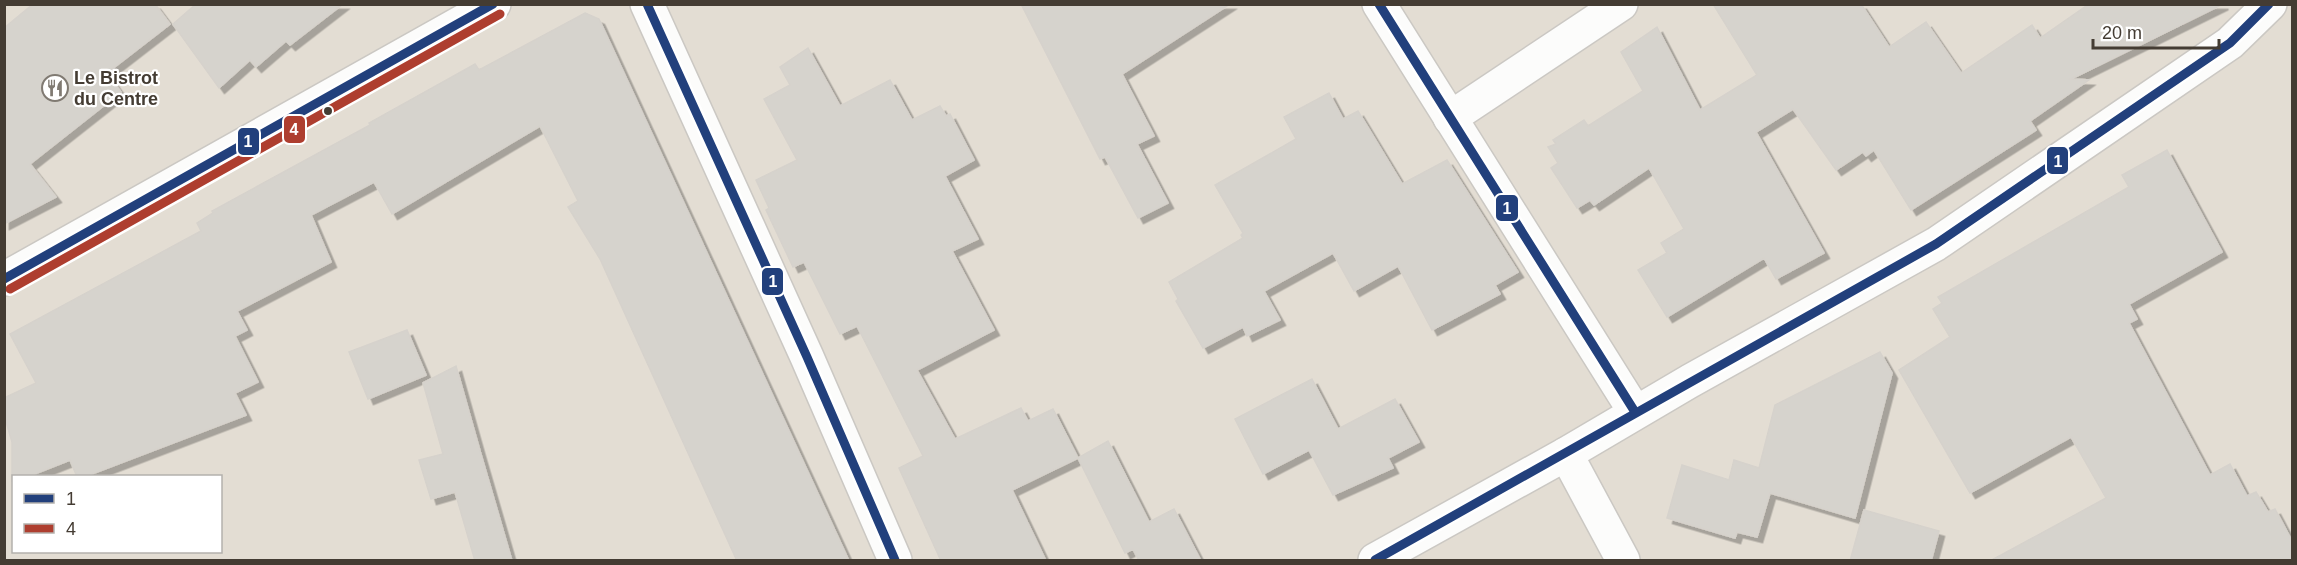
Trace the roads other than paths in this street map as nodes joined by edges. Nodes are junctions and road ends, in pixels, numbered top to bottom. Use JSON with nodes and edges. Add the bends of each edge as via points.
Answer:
{"nodes":[{"id":1,"x":494,"y":4,"type":"edge"},
{"id":2,"x":647,"y":4,"type":"edge"},
{"id":3,"x":1379,"y":4,"type":"edge"},
{"id":4,"x":1621,"y":4,"type":"edge"},
{"id":5,"x":2270,"y":4,"type":"edge"},
{"id":6,"x":1450,"y":118,"type":"junction"},
{"id":7,"x":4,"y":279,"type":"edge"},
{"id":8,"x":1635,"y":412,"type":"junction"},
{"id":9,"x":1566,"y":454,"type":"junction"},
{"id":10,"x":895,"y":561,"type":"edge"},
{"id":11,"x":1375,"y":561,"type":"edge"},
{"id":12,"x":1623,"y":561,"type":"edge"}],
"edges":[{"from":1,"to":7,"type":"street"},
{"from":2,"to":10,"type":"street"},
{"from":3,"to":6,"type":"street"},
{"from":4,"to":6,"type":"street"},
{"from":5,"to":8,"type":"street","via":[[2230,43],[1936,244]]},
{"from":6,"to":8,"type":"street"},
{"from":8,"to":9,"type":"street"},
{"from":9,"to":11,"type":"street"},
{"from":9,"to":12,"type":"street"}]}
